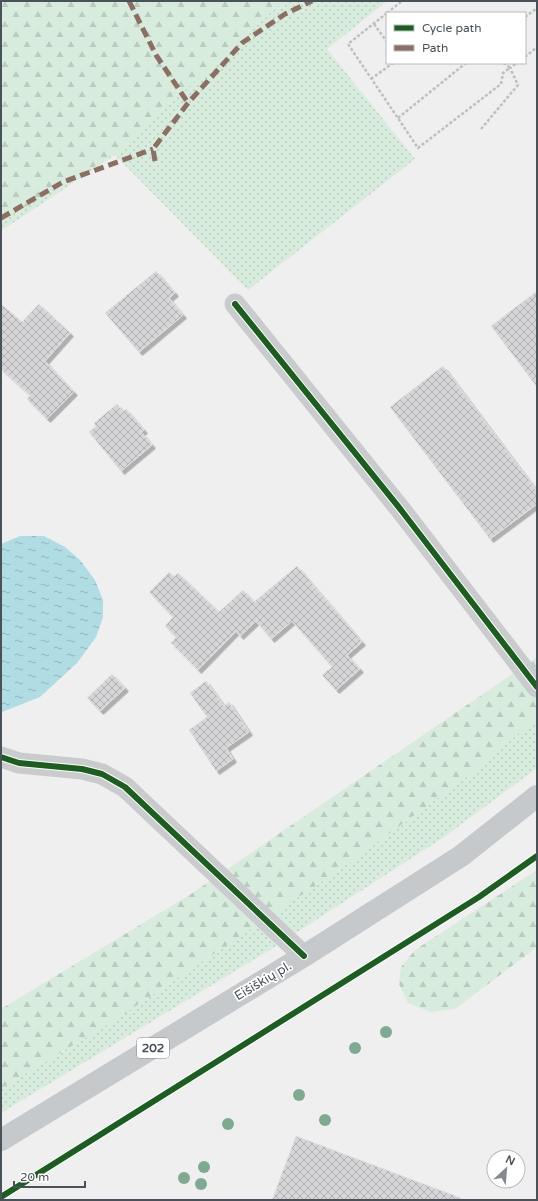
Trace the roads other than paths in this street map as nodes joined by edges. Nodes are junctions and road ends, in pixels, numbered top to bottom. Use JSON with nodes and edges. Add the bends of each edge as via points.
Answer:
{"nodes":[{"id":1,"x":235,"y":304,"type":"dead end"},
{"id":2,"x":537,"y":687,"type":"edge"},
{"id":3,"x":1,"y":757,"type":"edge"},
{"id":4,"x":537,"y":796,"type":"edge"},
{"id":5,"x":304,"y":956,"type":"junction"},
{"id":6,"x":1,"y":1140,"type":"edge"}],
"edges":[{"from":1,"to":2,"type":"street","via":[[401,510]]},
{"from":3,"to":5,"type":"street","via":[[19,763],[82,769],[102,774],[125,787]]},
{"from":4,"to":5,"type":"main road","name":"Eišiškių pl.","number":"202","via":[[461,856]]},
{"from":5,"to":6,"type":"main road","name":"Eišiškių pl.","number":"202"}]}
